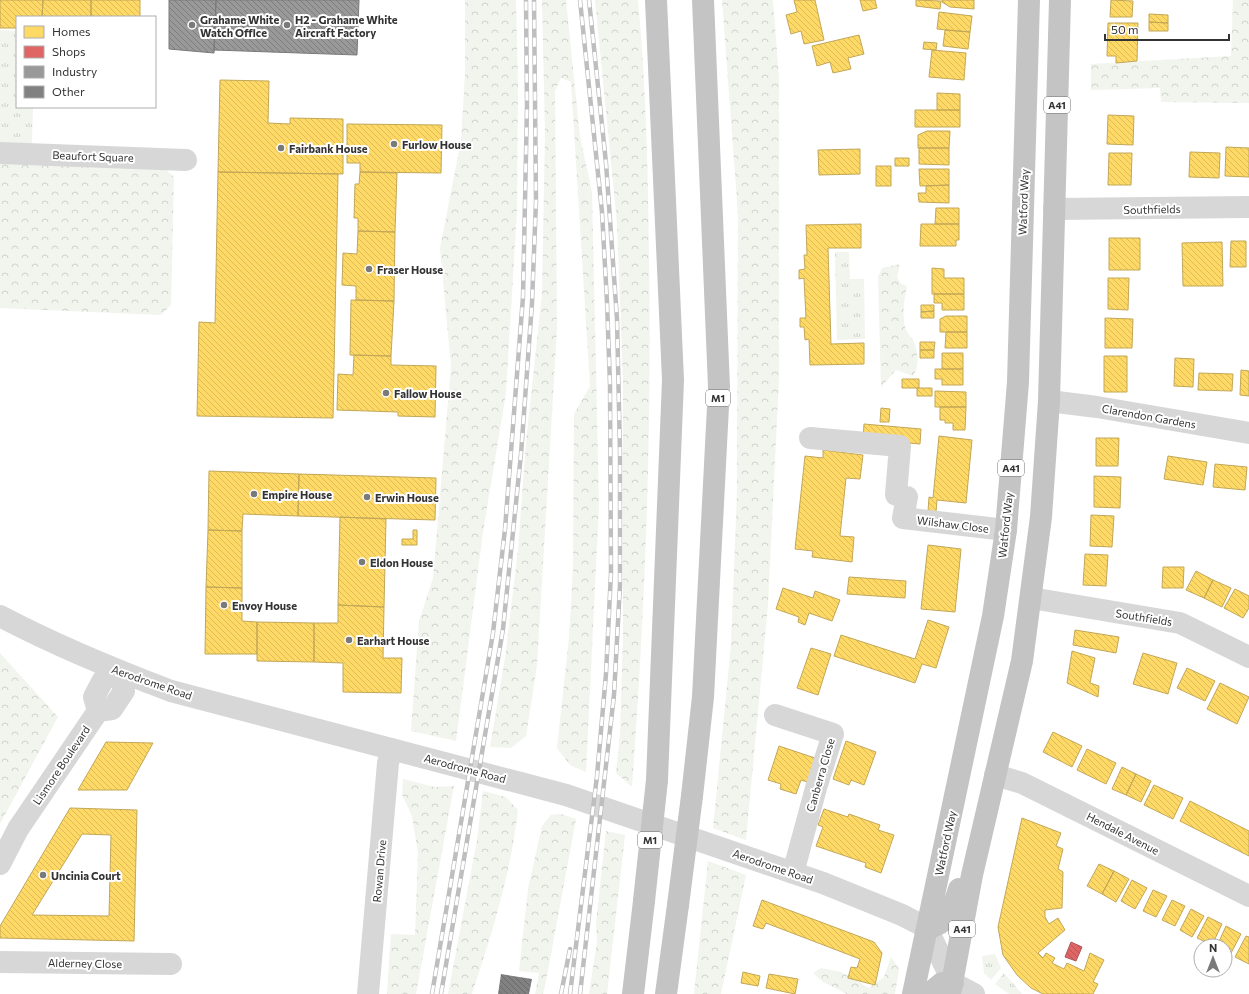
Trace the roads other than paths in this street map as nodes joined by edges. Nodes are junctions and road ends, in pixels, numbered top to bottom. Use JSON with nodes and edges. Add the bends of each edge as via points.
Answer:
{"nodes":[{"id":1,"x":656,"y":0,"type":"edge"},
{"id":2,"x":703,"y":0,"type":"edge"},
{"id":3,"x":1029,"y":0,"type":"edge"},
{"id":4,"x":1060,"y":0,"type":"edge"},
{"id":5,"x":0,"y":153,"type":"edge"},
{"id":6,"x":186,"y":160,"type":"dead end"},
{"id":7,"x":1249,"y":207,"type":"edge"},
{"id":8,"x":1054,"y":210,"type":"junction"},
{"id":9,"x":1049,"y":401,"type":"junction"},
{"id":10,"x":1249,"y":433,"type":"edge"},
{"id":11,"x":810,"y":438,"type":"dead end"},
{"id":12,"x":1006,"y":530,"type":"junction"},
{"id":13,"x":1031,"y":598,"type":"junction"},
{"id":14,"x":0,"y":616,"type":"edge"},
{"id":15,"x":1249,"y":657,"type":"edge"},
{"id":16,"x":119,"y":672,"type":"junction"},
{"id":17,"x":775,"y":715,"type":"dead end"},
{"id":18,"x":392,"y":749,"type":"junction"},
{"id":19,"x":995,"y":775,"type":"junction"},
{"id":20,"x":0,"y":864,"type":"edge"},
{"id":21,"x":793,"y":873,"type":"junction"},
{"id":22,"x":972,"y":875,"type":"junction"},
{"id":23,"x":1249,"y":896,"type":"edge"},
{"id":24,"x":927,"y":928,"type":"junction"},
{"id":25,"x":0,"y":962,"type":"edge"},
{"id":26,"x":170,"y":964,"type":"dead end"},
{"id":27,"x":952,"y":989,"type":"edge"},
{"id":28,"x":368,"y":994,"type":"edge"},
{"id":29,"x":632,"y":994,"type":"edge"},
{"id":30,"x":666,"y":994,"type":"edge"},
{"id":31,"x":914,"y":994,"type":"edge"},
{"id":32,"x":929,"y":994,"type":"edge"},
{"id":33,"x":974,"y":994,"type":"edge"}],
"edges":[{"from":1,"to":29,"type":"highway","number":"M1","bridge":true,"via":[[673,380],[657,780]]},
{"from":2,"to":30,"type":"highway","number":"M1","bridge":true,"via":[[719,387],[703,697]]},
{"from":3,"to":12,"type":"highway","name":"Watford Way","number":"A41","via":[[1018,382]]},
{"from":4,"to":8,"type":"highway","number":"A41"},
{"from":5,"to":6,"type":"street","name":"Beaufort Square"},
{"from":7,"to":8,"type":"street","name":"Southfields"},
{"from":8,"to":9,"type":"highway","number":"A41"},
{"from":9,"to":10,"type":"street","name":"Clarendon Gardens"},
{"from":9,"to":13,"type":"highway","number":"A41","via":[[1041,518]]},
{"from":11,"to":12,"type":"street","name":"Wilshaw Close","via":[[900,446],[896,495],[907,497],[903,518]]},
{"from":12,"to":24,"type":"highway","name":"Watford Way","number":"A41","via":[[993,616]]},
{"from":13,"to":15,"type":"street","name":"Southfields","via":[[1180,622]]},
{"from":13,"to":19,"type":"highway","number":"A41","via":[[1022,661]]},
{"from":14,"to":16,"type":"street","name":"Aerodrome Road"},
{"from":16,"to":18,"type":"street","name":"Aerodrome Road","via":[[171,691]]},
{"from":16,"to":20,"type":"street","name":"Lismore Boulevard","via":[[103,680],[94,697],[98,710],[18,829]]},
{"from":17,"to":21,"type":"street","name":"Canberra Close","via":[[833,734]]},
{"from":18,"to":21,"type":"street","name":"Aerodrome Road","via":[[566,795]]},
{"from":18,"to":28,"type":"street","name":"Rowan Drive","via":[[388,763]]},
{"from":19,"to":22,"type":"highway","number":"A41"},
{"from":19,"to":23,"type":"street","name":"Hendale Avenue","via":[[1022,783]]},
{"from":21,"to":24,"type":"street","name":"Aerodrome Road","via":[[902,915]]},
{"from":22,"to":24,"type":"highway","number":"A41","via":[[960,886],[949,916]]},
{"from":22,"to":27,"type":"highway","number":"A41"},
{"from":24,"to":27,"type":"street"},
{"from":24,"to":31,"type":"highway","name":"Watford Way","number":"A41"},
{"from":25,"to":26,"type":"street","name":"Alderney Close"},
{"from":27,"to":32,"type":"highway","via":[[942,983]]},
{"from":27,"to":33,"type":"street"}]}
